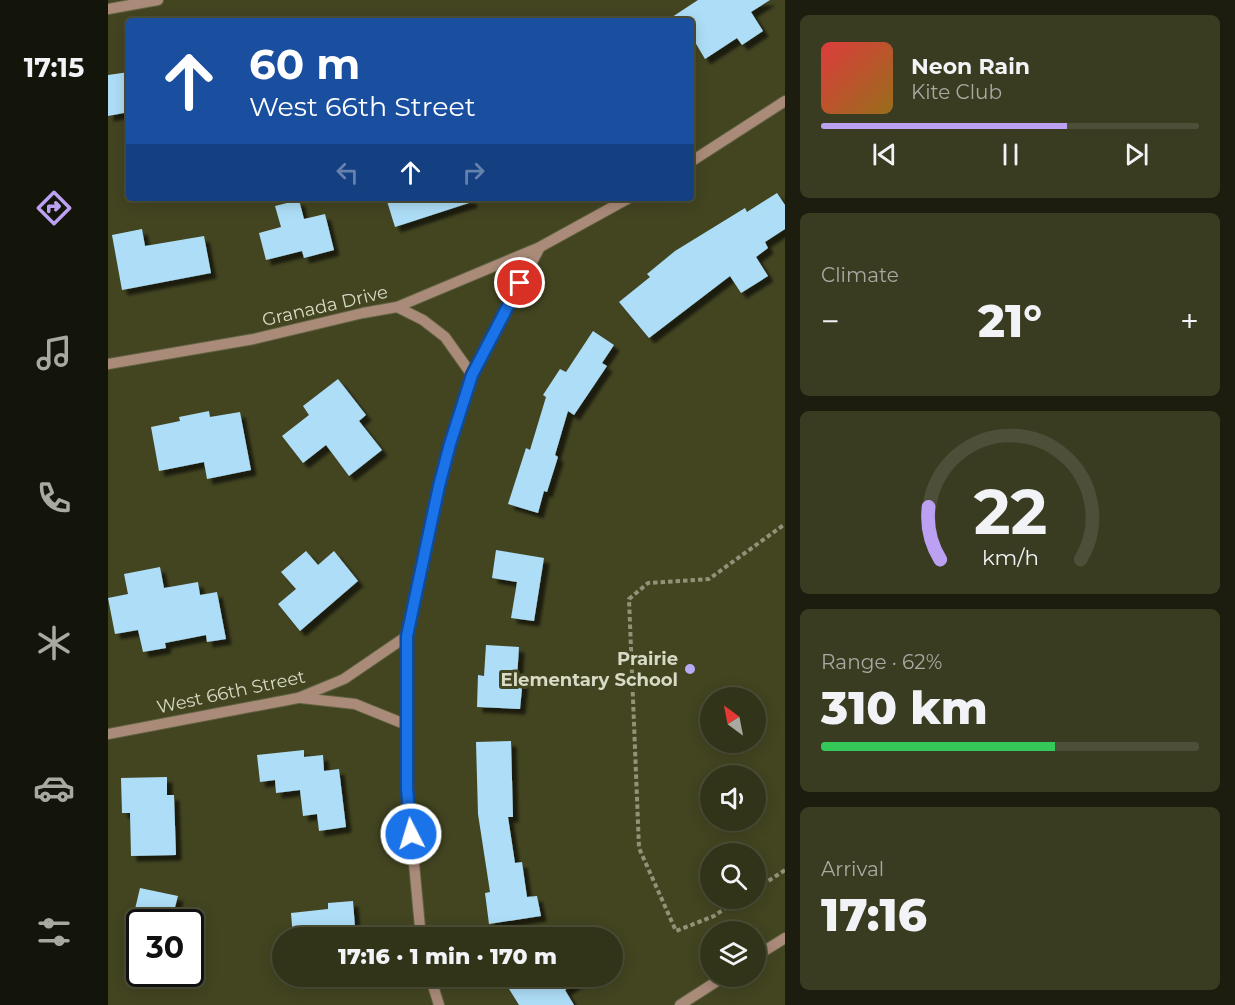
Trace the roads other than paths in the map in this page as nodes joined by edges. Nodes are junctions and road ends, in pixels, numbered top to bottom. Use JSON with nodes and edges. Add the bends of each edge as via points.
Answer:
{"nodes":[{"id":1,"x":158,"y":0,"type":"edge"},
{"id":2,"x":108,"y":9,"type":"edge"},
{"id":3,"x":785,"y":101,"type":"edge"},
{"id":4,"x":694,"y":160,"type":"edge"},
{"id":5,"x":624,"y":201,"type":"edge"},
{"id":6,"x":540,"y":247,"type":"junction"},
{"id":7,"x":397,"y":307,"type":"junction"},
{"id":8,"x":108,"y":364,"type":"edge"},
{"id":9,"x":472,"y":375,"type":"junction"},
{"id":10,"x":407,"y":636,"type":"junction"},
{"id":11,"x":298,"y":698,"type":"junction"},
{"id":12,"x":407,"y":725,"type":"junction"},
{"id":13,"x":108,"y":734,"type":"edge"},
{"id":14,"x":420,"y":927,"type":"edge"},
{"id":15,"x":785,"y":938,"type":"edge"},
{"id":16,"x":766,"y":950,"type":"edge"},
{"id":17,"x":433,"y":987,"type":"edge"},
{"id":18,"x":708,"y":987,"type":"edge"},
{"id":19,"x":439,"y":1005,"type":"edge"},
{"id":20,"x":680,"y":1005,"type":"edge"}],
"edges":[{"from":1,"to":2,"type":"street"},
{"from":3,"to":4,"type":"street"},
{"from":5,"to":6,"type":"street"},
{"from":6,"to":7,"type":"street","name":"Granada Drive"},
{"from":6,"to":9,"type":"street"},
{"from":7,"to":8,"type":"street","name":"Granada Drive","via":[[254,339]]},
{"from":7,"to":9,"type":"street","via":[[445,337]]},
{"from":9,"to":10,"type":"street","via":[[439,486]]},
{"from":10,"to":11,"type":"street","name":"West 66th Street","via":[[344,679]]},
{"from":10,"to":12,"type":"street"},
{"from":11,"to":12,"type":"street","via":[[355,704]]},
{"from":11,"to":13,"type":"street","name":"West 66th Street"},
{"from":12,"to":14,"type":"street","via":[[407,789]]},
{"from":15,"to":16,"type":"street"},
{"from":17,"to":19,"type":"street"},
{"from":18,"to":20,"type":"street"}]}
